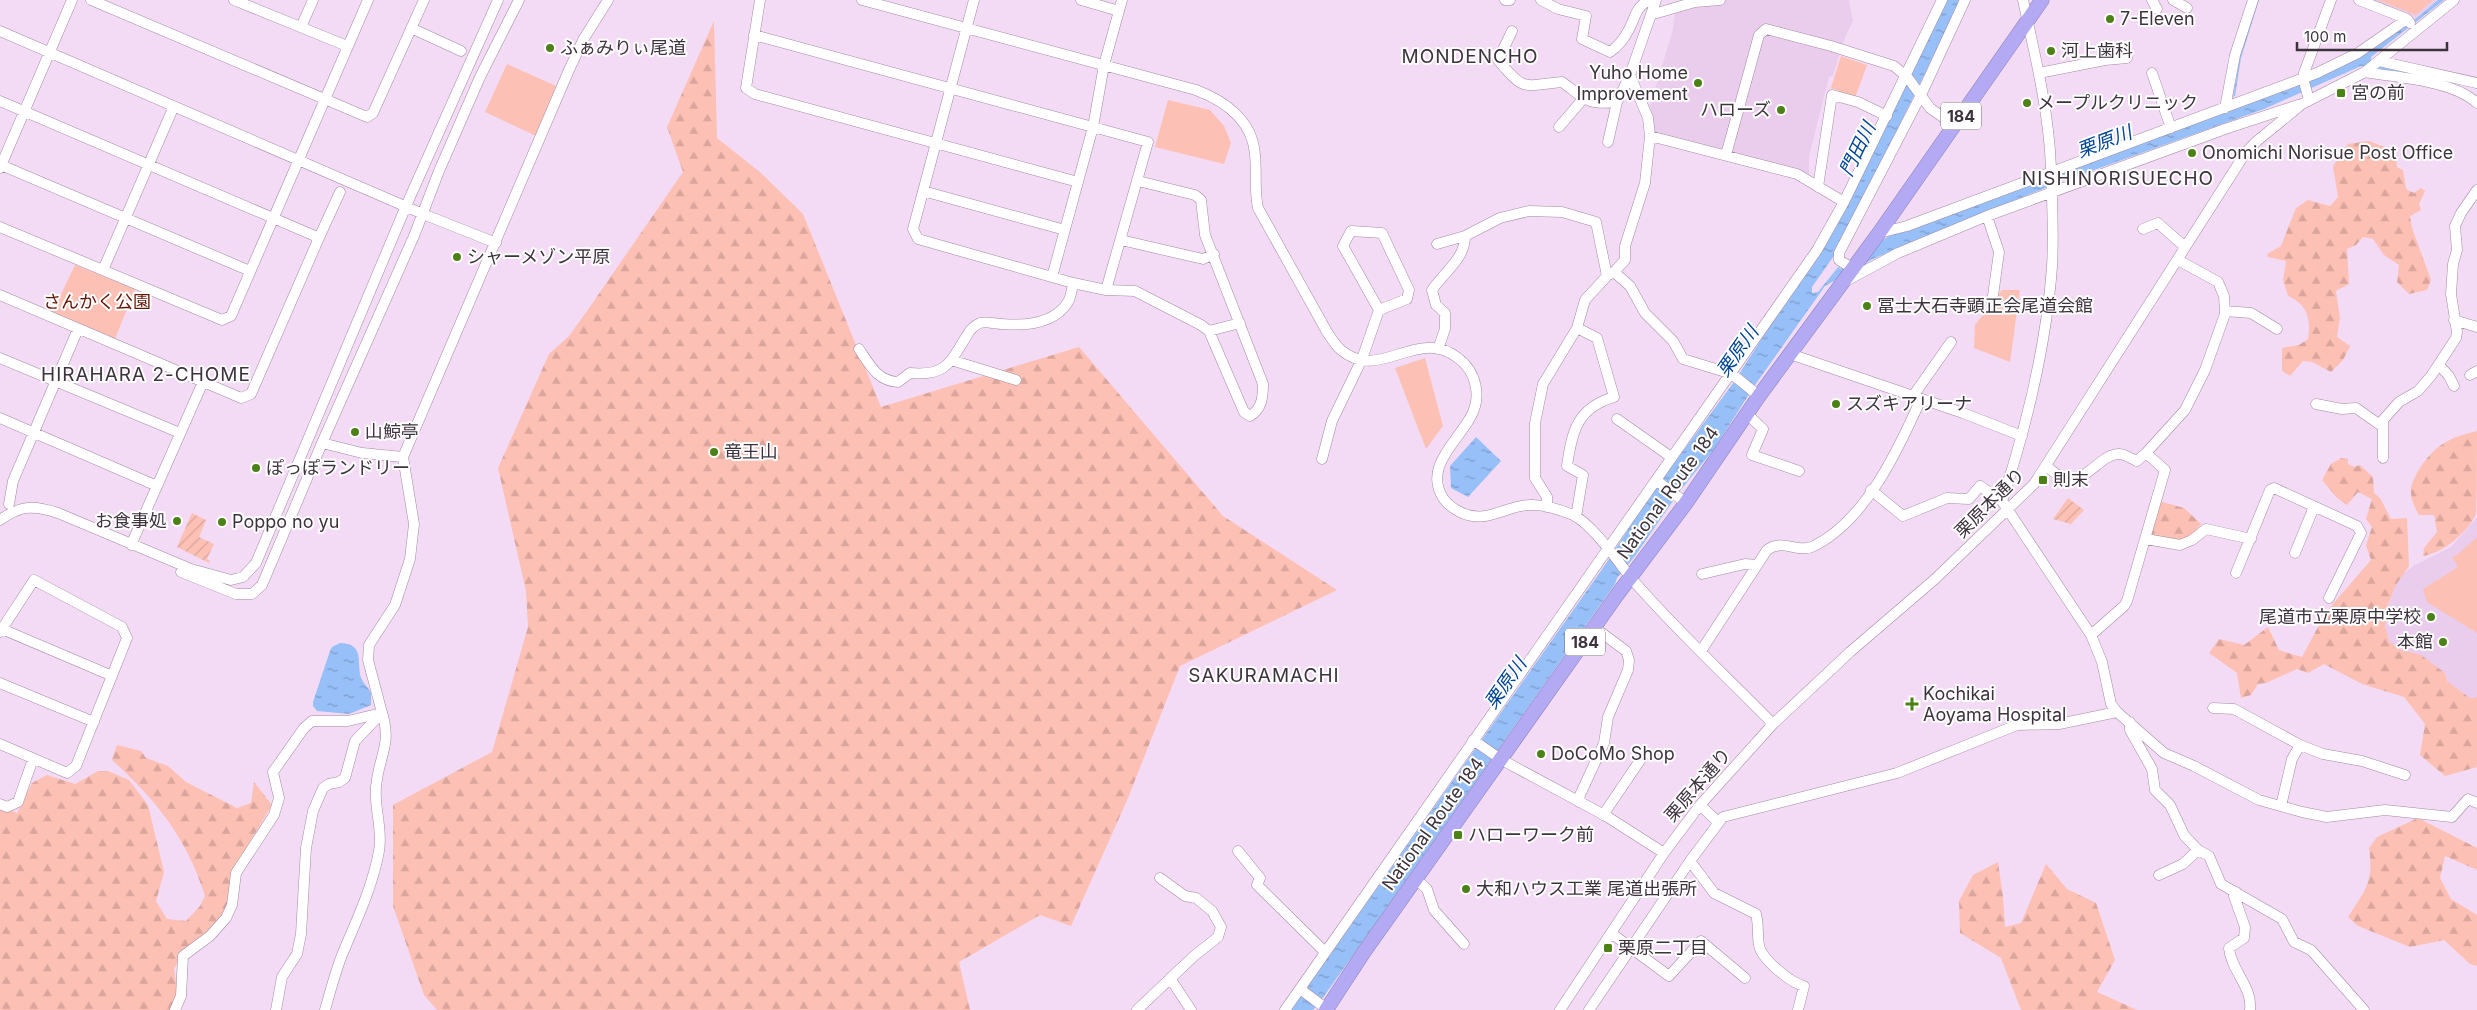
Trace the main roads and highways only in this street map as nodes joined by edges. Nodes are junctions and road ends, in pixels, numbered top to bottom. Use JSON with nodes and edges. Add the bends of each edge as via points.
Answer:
{"nodes":[{"id":1,"x":2042,"y":0,"type":"edge"},
{"id":2,"x":1325,"y":1008,"type":"edge"}],
"edges":[{"from":1,"to":2,"type":"highway","name":"National Route 184","number":"184","via":[[1879,233],[1846,273],[1790,354],[1757,393],[1747,414],[1628,573],[1595,628],[1499,758]]}]}
